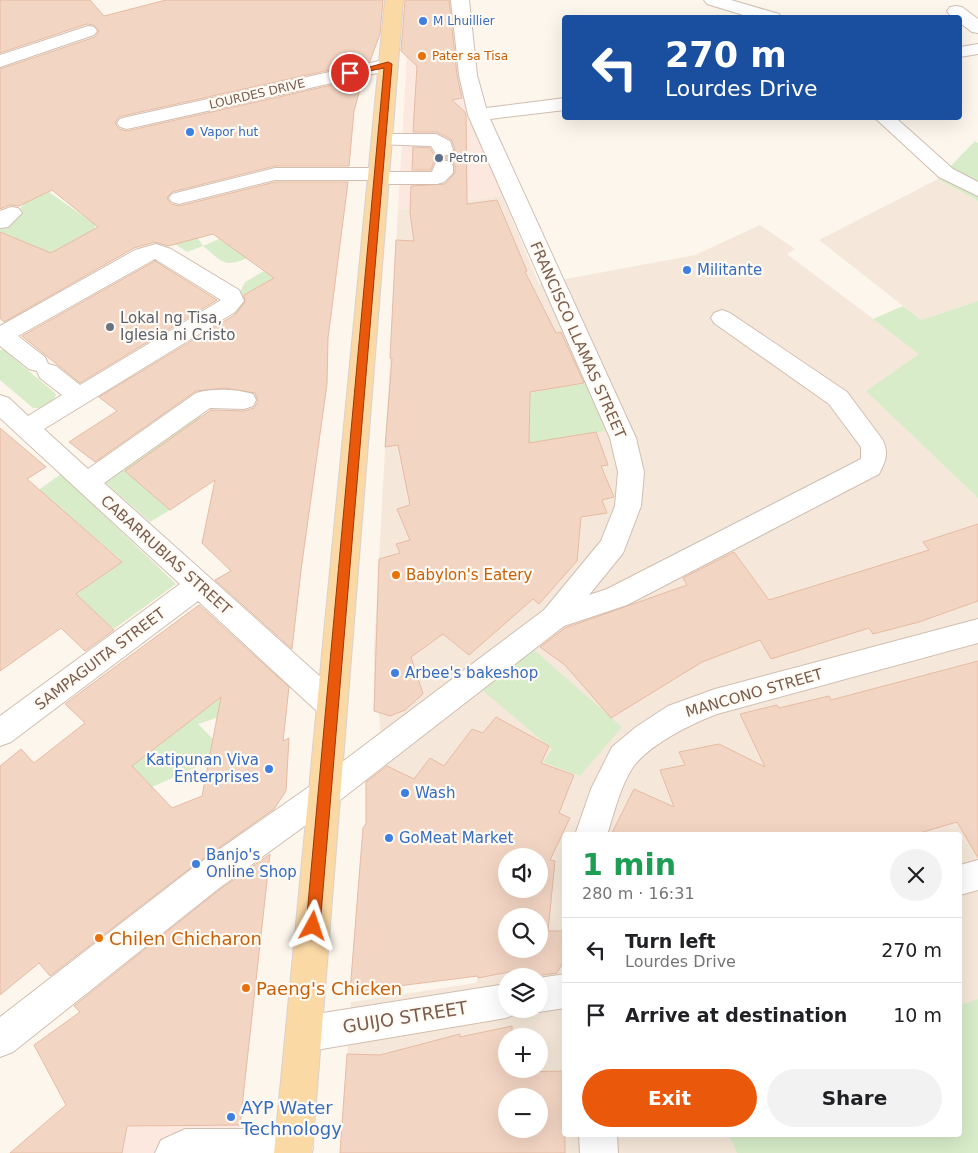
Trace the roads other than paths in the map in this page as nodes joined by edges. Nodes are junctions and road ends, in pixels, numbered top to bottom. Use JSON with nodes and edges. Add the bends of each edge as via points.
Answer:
{"nodes":[{"id":1,"x":394,"y":0,"type":"edge"},
{"id":2,"x":460,"y":0,"type":"edge"},
{"id":3,"x":712,"y":0,"type":"edge"},
{"id":4,"x":766,"y":0,"type":"edge"},
{"id":5,"x":956,"y":11,"type":"dead end"},
{"id":6,"x":763,"y":15,"type":"edge"},
{"id":7,"x":772,"y":15,"type":"edge"},
{"id":8,"x":961,"y":15,"type":"edge"},
{"id":9,"x":962,"y":16,"type":"edge"},
{"id":10,"x":978,"y":28,"type":"edge"},
{"id":11,"x":88,"y":31,"type":"dead end"},
{"id":12,"x":978,"y":49,"type":"edge"},
{"id":13,"x":962,"y":52,"type":"edge"},
{"id":14,"x":0,"y":61,"type":"edge"},
{"id":15,"x":388,"y":64,"type":"junction"},
{"id":16,"x":562,"y":104,"type":"edge"},
{"id":17,"x":478,"y":115,"type":"junction"},
{"id":18,"x":887,"y":120,"type":"edge"},
{"id":19,"x":127,"y":123,"type":"dead end"},
{"id":20,"x":382,"y":140,"type":"junction"},
{"id":21,"x":378,"y":176,"type":"junction"},
{"id":22,"x":978,"y":190,"type":"edge"},
{"id":23,"x":179,"y":198,"type":"dead end"},
{"id":24,"x":722,"y":318,"type":"dead end"},
{"id":25,"x":4,"y":342,"type":"edge"},
{"id":26,"x":78,"y":396,"type":"junction"},
{"id":27,"x":244,"y":400,"type":"dead end"},
{"id":28,"x":10,"y":419,"type":"edge"},
{"id":29,"x":86,"y":483,"type":"junction"},
{"id":30,"x":199,"y":585,"type":"junction"},
{"id":31,"x":554,"y":618,"type":"junction"},
{"id":32,"x":978,"y":631,"type":"edge"},
{"id":33,"x":332,"y":706,"type":"junction"},
{"id":34,"x":0,"y":733,"type":"edge"},
{"id":35,"x":324,"y":794,"type":"junction"},
{"id":36,"x":592,"y":832,"type":"edge"},
{"id":37,"x":978,"y":874,"type":"edge"},
{"id":38,"x":962,"y":879,"type":"edge"},
{"id":39,"x":562,"y":991,"type":"edge"},
{"id":40,"x":548,"y":994,"type":"edge"},
{"id":41,"x":498,"y":1002,"type":"edge"},
{"id":42,"x":304,"y":1034,"type":"junction"},
{"id":43,"x":0,"y":1039,"type":"edge"},
{"id":44,"x":598,"y":1137,"type":"edge"},
{"id":45,"x":294,"y":1150,"type":"edge"},
{"id":46,"x":174,"y":1153,"type":"edge"},
{"id":47,"x":599,"y":1153,"type":"edge"}],
"edges":[{"from":1,"to":15,"type":"main road"},
{"from":2,"to":17,"type":"street","name":"FRANCISCO LLAMAS STREET","via":[[468,75]]},
{"from":3,"to":6,"type":"street"},
{"from":4,"to":7,"type":"street"},
{"from":5,"to":8,"type":"street"},
{"from":9,"to":10,"type":"street"},
{"from":11,"to":14,"type":"street"},
{"from":12,"to":13,"type":"street"},
{"from":15,"to":19,"type":"street","name":"LOURDES DRIVE"},
{"from":15,"to":20,"type":"main road"},
{"from":16,"to":17,"type":"street"},
{"from":17,"to":31,"type":"street","name":"FRANCISCO LLAMAS STREET","via":[[623,438],[631,472],[628,506],[614,546]]},
{"from":18,"to":22,"type":"street","via":[[946,173]]},
{"from":20,"to":21,"type":"main road"},
{"from":20,"to":21,"type":"street","via":[[436,140],[443,145],[443,173],[437,178]]},
{"from":21,"to":23,"type":"street","via":[[275,174]]},
{"from":21,"to":33,"type":"main road"},
{"from":24,"to":31,"type":"street","via":[[838,398],[873,445],[874,458],[870,467],[617,596]]},
{"from":25,"to":26,"type":"street"},
{"from":25,"to":26,"type":"street","via":[[2,335],[143,255],[156,251],[231,295],[233,301],[227,307]]},
{"from":26,"to":28,"type":"street"},
{"from":27,"to":29,"type":"street","via":[[206,399]]},
{"from":28,"to":29,"type":"street","name":"CABARRUBIAS STREET"},
{"from":29,"to":30,"type":"street","name":"CABARRUBIAS STREET"},
{"from":30,"to":33,"type":"street","name":"CABARRUBIAS STREET"},
{"from":30,"to":34,"type":"street","name":"SAMPAGUITA STREET"},
{"from":31,"to":35,"type":"street","name":"FRANCISCO LLAMAS STREET"},
{"from":32,"to":36,"type":"street","name":"MANCONO STREET","via":[[715,702],[679,715],[623,757],[607,789]]},
{"from":33,"to":35,"type":"main road"},
{"from":35,"to":42,"type":"main road"},
{"from":35,"to":43,"type":"street","name":"FRANCISCO LLAMAS STREET","via":[[206,878]]},
{"from":37,"to":38,"type":"street"},
{"from":39,"to":40,"type":"street"},
{"from":41,"to":42,"type":"street","name":"GUIJO STREET"},
{"from":42,"to":45,"type":"main road"},
{"from":44,"to":47,"type":"street"},
{"from":45,"to":46,"type":"street","via":[[185,1148]]}]}
